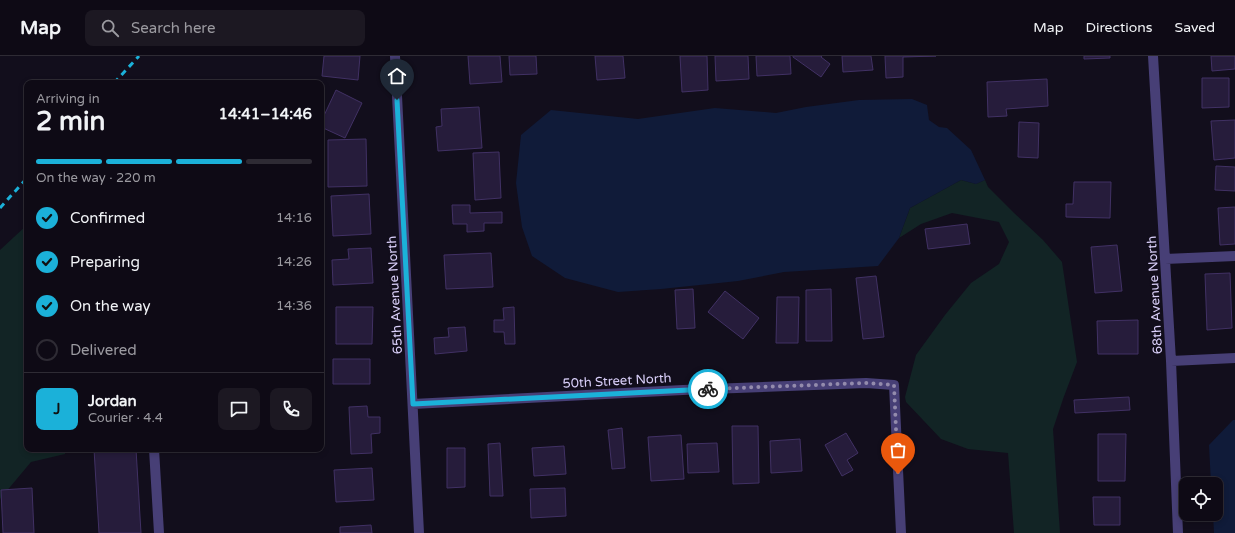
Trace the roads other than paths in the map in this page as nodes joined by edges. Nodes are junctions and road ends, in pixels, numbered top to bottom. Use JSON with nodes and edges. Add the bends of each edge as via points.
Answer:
{"nodes":[{"id":1,"x":395,"y":56,"type":"edge"},
{"id":2,"x":1153,"y":56,"type":"edge"},
{"id":3,"x":1235,"y":256,"type":"edge"},
{"id":4,"x":1165,"y":259,"type":"junction"},
{"id":5,"x":1235,"y":358,"type":"edge"},
{"id":6,"x":1171,"y":361,"type":"junction"},
{"id":7,"x":413,"y":404,"type":"junction"},
{"id":8,"x":154,"y":452,"type":"edge"},
{"id":9,"x":159,"y":533,"type":"edge"},
{"id":10,"x":419,"y":533,"type":"edge"},
{"id":11,"x":901,"y":533,"type":"edge"},
{"id":12,"x":1178,"y":533,"type":"edge"}],
"edges":[{"from":1,"to":7,"type":"street","name":"65th Avenue North"},
{"from":2,"to":4,"type":"street","name":"68th Avenue North"},
{"from":3,"to":4,"type":"street"},
{"from":4,"to":6,"type":"street","name":"68th Avenue North"},
{"from":5,"to":6,"type":"street"},
{"from":6,"to":12,"type":"street","name":"68th Avenue North"},
{"from":7,"to":10,"type":"street","name":"65th Avenue North"},
{"from":7,"to":11,"type":"street","name":"50th Street North","via":[[683,390],[866,383],[894,385]]},
{"from":8,"to":9,"type":"street"}]}
